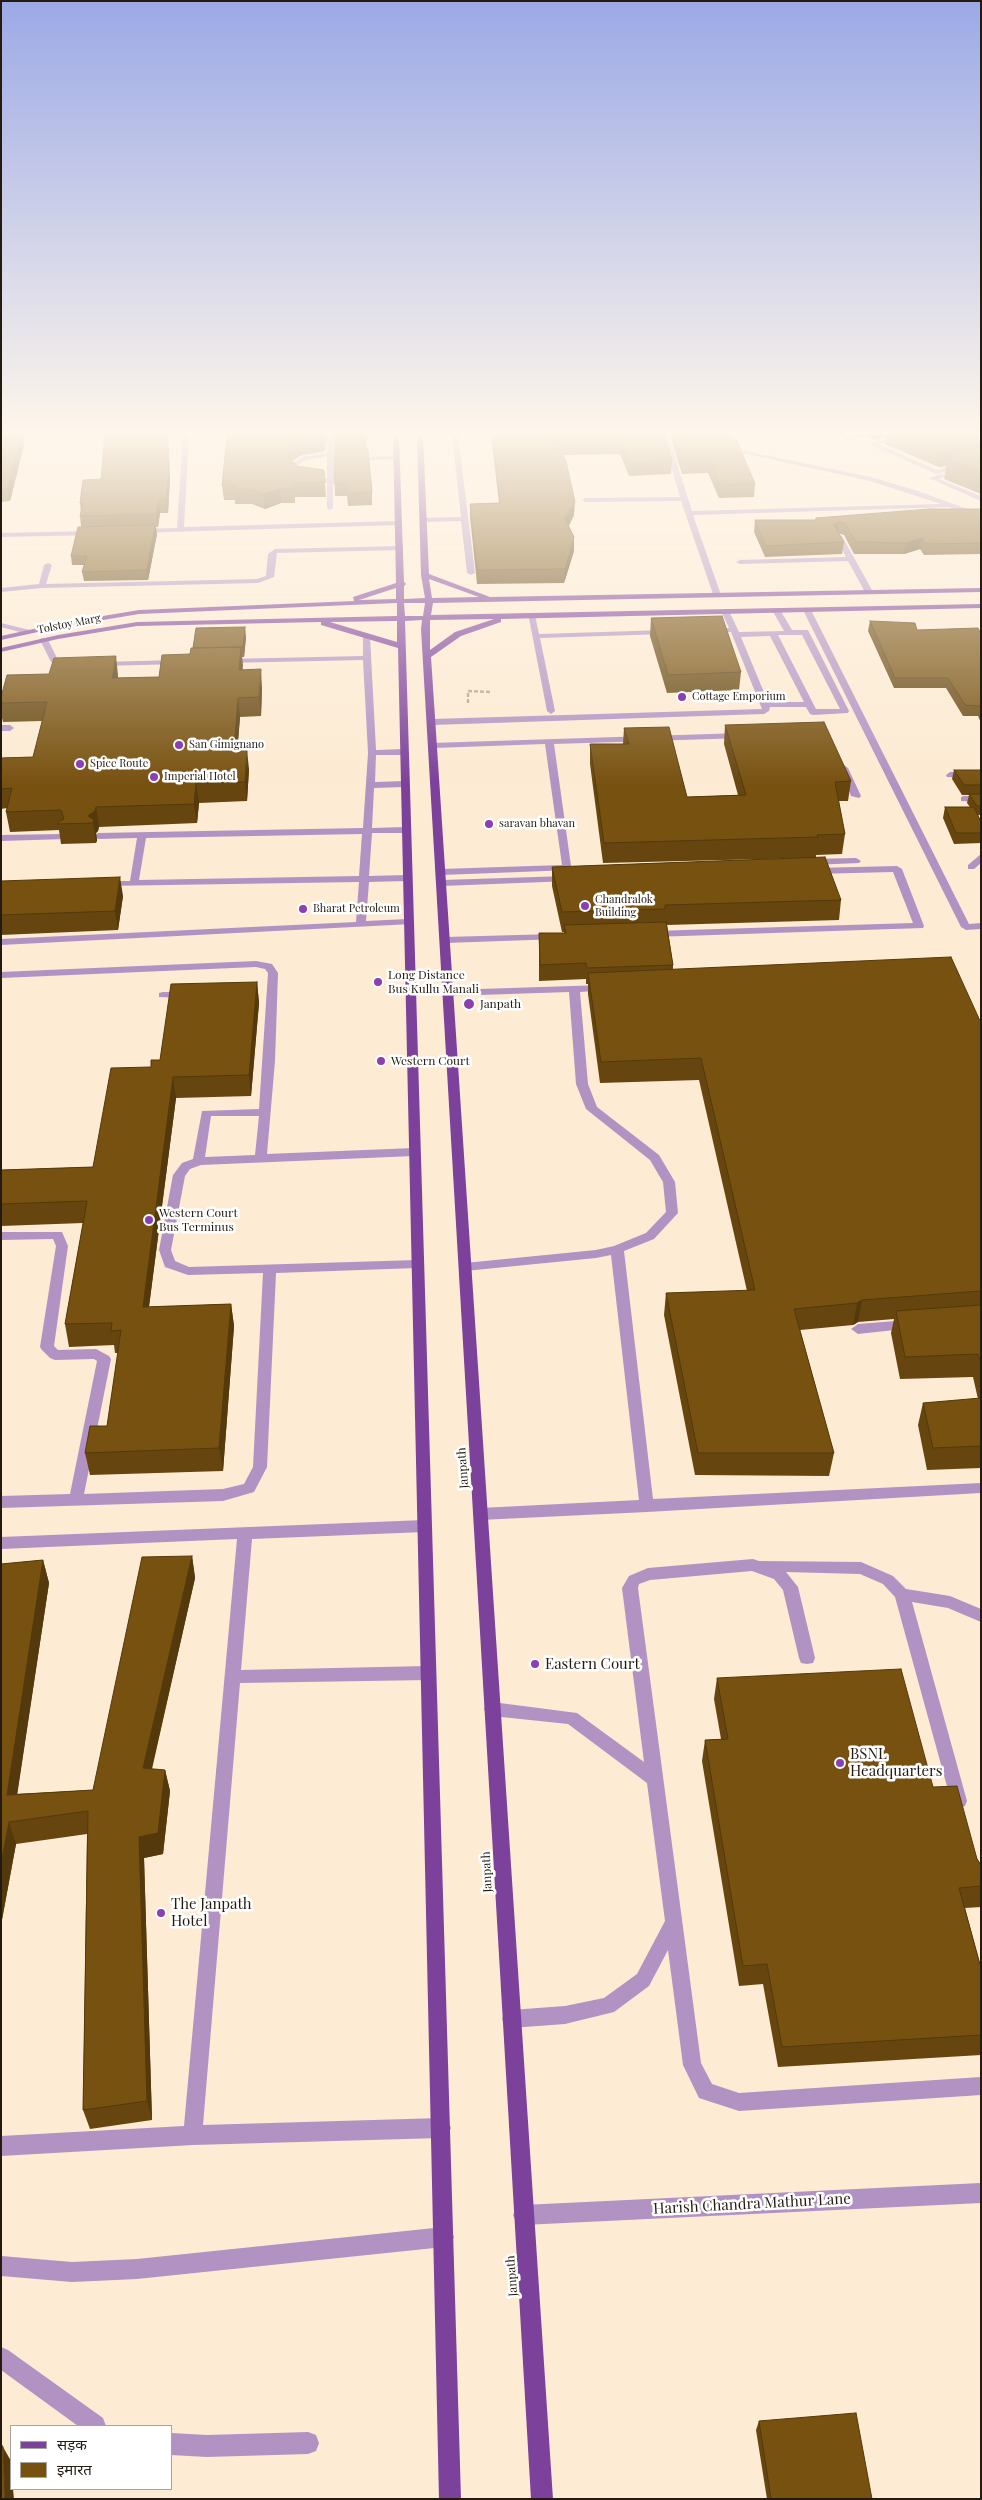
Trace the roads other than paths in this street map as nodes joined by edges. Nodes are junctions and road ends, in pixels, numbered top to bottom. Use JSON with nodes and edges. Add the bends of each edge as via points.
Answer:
{"nodes":[{"id":1,"x":274,"y":552,"type":"edge"},
{"id":2,"x":399,"y":552,"type":"edge"},
{"id":3,"x":425,"y":552,"type":"edge"},
{"id":4,"x":468,"y":552,"type":"edge"},
{"id":5,"x":702,"y":552,"type":"edge"},
{"id":6,"x":846,"y":552,"type":"edge"},
{"id":7,"x":850,"y":559,"type":"junction"},
{"id":8,"x":740,"y":562,"type":"dead end"},
{"id":9,"x":48,"y":565,"type":"dead end"},
{"id":10,"x":471,"y":573,"type":"dead end"},
{"id":11,"x":425,"y":575,"type":"junction"},
{"id":12,"x":402,"y":584,"type":"junction"},
{"id":13,"x":42,"y":586,"type":"junction"},
{"id":14,"x":1,"y":590,"type":"edge"},
{"id":15,"x":981,"y":590,"type":"edge"},
{"id":16,"x":869,"y":592,"type":"junction"},
{"id":17,"x":717,"y":595,"type":"junction"},
{"id":18,"x":494,"y":599,"type":"junction"},
{"id":19,"x":400,"y":601,"type":"junction"},
{"id":20,"x":429,"y":601,"type":"junction"},
{"id":21,"x":342,"y":604,"type":"junction"},
{"id":22,"x":981,"y":606,"type":"edge"},
{"id":23,"x":776,"y":610,"type":"junction"},
{"id":24,"x":807,"y":610,"type":"junction"},
{"id":25,"x":725,"y":611,"type":"junction"},
{"id":26,"x":520,"y":615,"type":"junction"},
{"id":27,"x":531,"y":615,"type":"junction"},
{"id":28,"x":400,"y":617,"type":"junction"},
{"id":29,"x":425,"y":617,"type":"junction"},
{"id":30,"x":313,"y":620,"type":"junction"},
{"id":31,"x":1,"y":624,"type":"edge"},
{"id":32,"x":704,"y":631,"type":"edge"},
{"id":33,"x":28,"y":632,"type":"junction"},
{"id":34,"x":675,"y":632,"type":"edge"},
{"id":35,"x":735,"y":632,"type":"junction"},
{"id":36,"x":773,"y":633,"type":"junction"},
{"id":37,"x":789,"y":633,"type":"junction"},
{"id":38,"x":366,"y":636,"type":"junction"},
{"id":39,"x":536,"y":636,"type":"junction"},
{"id":40,"x":1,"y":638,"type":"edge"},
{"id":41,"x":44,"y":640,"type":"junction"},
{"id":42,"x":401,"y":646,"type":"junction"},
{"id":43,"x":1,"y":650,"type":"edge"},
{"id":44,"x":428,"y":656,"type":"junction"},
{"id":45,"x":367,"y":658,"type":"junction"},
{"id":46,"x":218,"y":661,"type":"edge"},
{"id":47,"x":188,"y":662,"type":"edge"},
{"id":48,"x":79,"y":664,"type":"edge"},
{"id":49,"x":89,"y":664,"type":"edge"},
{"id":50,"x":809,"y":704,"type":"junction"},
{"id":51,"x":764,"y":705,"type":"junction"},
{"id":52,"x":551,"y":711,"type":"dead end"},
{"id":53,"x":432,"y":722,"type":"junction"},
{"id":54,"x":748,"y":735,"type":"edge"},
{"id":55,"x":549,"y":741,"type":"junction"},
{"id":56,"x":434,"y":745,"type":"junction"},
{"id":57,"x":404,"y":752,"type":"junction"},
{"id":58,"x":372,"y":753,"type":"junction"},
{"id":59,"x":838,"y":756,"type":"edge"},
{"id":60,"x":950,"y":775,"type":"dead end"},
{"id":61,"x":981,"y":775,"type":"edge"},
{"id":62,"x":405,"y":784,"type":"junction"},
{"id":63,"x":370,"y":785,"type":"junction"},
{"id":64,"x":856,"y":796,"type":"dead end"},
{"id":65,"x":964,"y":799,"type":"edge"},
{"id":66,"x":981,"y":799,"type":"edge"},
{"id":67,"x":368,"y":830,"type":"junction"},
{"id":68,"x":406,"y":830,"type":"junction"},
{"id":69,"x":142,"y":835,"type":"junction"},
{"id":70,"x":98,"y":836,"type":"dead end"},
{"id":71,"x":63,"y":837,"type":"edge"},
{"id":72,"x":1,"y":838,"type":"edge"},
{"id":73,"x":981,"y":857,"type":"edge"},
{"id":74,"x":856,"y":861,"type":"dead end"},
{"id":75,"x":797,"y":862,"type":"edge"},
{"id":76,"x":971,"y":867,"type":"dead end"},
{"id":77,"x":808,"y":872,"type":"edge"},
{"id":78,"x":442,"y":877,"type":"junction"},
{"id":79,"x":407,"y":878,"type":"junction"},
{"id":80,"x":365,"y":879,"type":"junction"},
{"id":81,"x":580,"y":879,"type":"edge"},
{"id":82,"x":96,"y":884,"type":"edge"},
{"id":83,"x":134,"y":884,"type":"junction"},
{"id":84,"x":408,"y":922,"type":"junction"},
{"id":85,"x":361,"y":924,"type":"junction"},
{"id":86,"x":981,"y":926,"type":"edge"},
{"id":87,"x":643,"y":934,"type":"edge"},
{"id":88,"x":564,"y":937,"type":"edge"},
{"id":89,"x":445,"y":940,"type":"junction"},
{"id":90,"x":1,"y":942,"type":"edge"},
{"id":91,"x":1,"y":976,"type":"edge"},
{"id":92,"x":612,"y":988,"type":"edge"},
{"id":93,"x":574,"y":989,"type":"junction"},
{"id":94,"x":449,"y":993,"type":"junction"},
{"id":95,"x":162,"y":995,"type":"dead end"},
{"id":96,"x":192,"y":995,"type":"edge"},
{"id":97,"x":265,"y":1112,"type":"junction"},
{"id":98,"x":414,"y":1152,"type":"junction"},
{"id":99,"x":261,"y":1159,"type":"junction"},
{"id":100,"x":199,"y":1162,"type":"junction"},
{"id":101,"x":1,"y":1236,"type":"edge"},
{"id":102,"x":617,"y":1248,"type":"junction"},
{"id":103,"x":418,"y":1264,"type":"junction"},
{"id":104,"x":465,"y":1267,"type":"junction"},
{"id":105,"x":270,"y":1268,"type":"junction"},
{"id":106,"x":924,"y":1324,"type":"edge"},
{"id":107,"x":858,"y":1329,"type":"edge"},
{"id":108,"x":981,"y":1488,"type":"edge"},
{"id":109,"x":76,"y":1500,"type":"junction"},
{"id":110,"x":1,"y":1502,"type":"edge"},
{"id":111,"x":647,"y":1506,"type":"junction"},
{"id":112,"x":480,"y":1514,"type":"junction"},
{"id":113,"x":424,"y":1526,"type":"junction"},
{"id":114,"x":244,"y":1533,"type":"junction"},
{"id":115,"x":1,"y":1543,"type":"edge"},
{"id":116,"x":753,"y":1566,"type":"junction"},
{"id":117,"x":902,"y":1594,"type":"junction"},
{"id":118,"x":981,"y":1616,"type":"edge"},
{"id":119,"x":807,"y":1658,"type":"dead end"},
{"id":120,"x":428,"y":1673,"type":"junction"},
{"id":121,"x":232,"y":1677,"type":"junction"},
{"id":122,"x":492,"y":1709,"type":"junction"},
{"id":123,"x":656,"y":1780,"type":"junction"},
{"id":124,"x":962,"y":1813,"type":"edge"},
{"id":125,"x":673,"y":1924,"type":"junction"},
{"id":126,"x":511,"y":2019,"type":"junction"},
{"id":127,"x":981,"y":2086,"type":"edge"},
{"id":128,"x":441,"y":2128,"type":"junction"},
{"id":129,"x":193,"y":2136,"type":"junction"},
{"id":130,"x":1,"y":2146,"type":"edge"},
{"id":131,"x":981,"y":2193,"type":"edge"},
{"id":132,"x":523,"y":2215,"type":"junction"},
{"id":133,"x":444,"y":2237,"type":"junction"},
{"id":134,"x":1,"y":2266,"type":"edge"},
{"id":135,"x":1,"y":2357,"type":"edge"},
{"id":136,"x":94,"y":2425,"type":"edge"},
{"id":137,"x":308,"y":2443,"type":"dead end"},
{"id":138,"x":172,"y":2444,"type":"edge"},
{"id":139,"x":450,"y":2499,"type":"edge"},
{"id":140,"x":542,"y":2499,"type":"edge"}],
"edges":[{"from":1,"to":13,"type":"street","via":[[270,577],[258,581]]},
{"from":2,"to":12,"type":"main road"},
{"from":3,"to":11,"type":"main road","name":"Janpath"},
{"from":4,"to":10,"type":"street"},
{"from":5,"to":17,"type":"street"},
{"from":6,"to":7,"type":"street"},
{"from":7,"to":8,"type":"street"},
{"from":7,"to":16,"type":"street"},
{"from":9,"to":13,"type":"street"},
{"from":11,"to":18,"type":"main road"},
{"from":11,"to":20,"type":"main road","name":"Janpath"},
{"from":12,"to":19,"type":"main road"},
{"from":12,"to":21,"type":"main road"},
{"from":13,"to":14,"type":"street"},
{"from":15,"to":16,"type":"main road","name":"Tolstoy Marg"},
{"from":16,"to":17,"type":"main road","name":"Tolstoy Marg"},
{"from":17,"to":18,"type":"main road","name":"Tolstoy Marg"},
{"from":18,"to":20,"type":"main road","name":"Tolstoy Marg"},
{"from":19,"to":20,"type":"main road","name":"Tolstoy Marg"},
{"from":19,"to":21,"type":"main road","name":"Tolstoy Marg"},
{"from":19,"to":28,"type":"main road"},
{"from":20,"to":29,"type":"main road","name":"Janpath"},
{"from":21,"to":33,"type":"main road","name":"Tolstoy Marg","via":[[131,613]]},
{"from":22,"to":24,"type":"main road","name":"Tolstoy Marg"},
{"from":23,"to":24,"type":"main road","name":"Tolstoy Marg"},
{"from":23,"to":25,"type":"main road","name":"Tolstoy Marg"},
{"from":23,"to":37,"type":"street"},
{"from":24,"to":86,"type":"street","via":[[966,927]]},
{"from":25,"to":27,"type":"main road","name":"Tolstoy Marg","via":[[679,615]]},
{"from":25,"to":35,"type":"street"},
{"from":26,"to":27,"type":"main road","name":"Tolstoy Marg"},
{"from":26,"to":29,"type":"main road","name":"Tolstoy Marg"},
{"from":26,"to":44,"type":"main road","via":[[458,634]]},
{"from":27,"to":39,"type":"street"},
{"from":28,"to":29,"type":"main road","name":"Tolstoy Marg"},
{"from":28,"to":30,"type":"main road","name":"Tolstoy Marg"},
{"from":28,"to":42,"type":"main road"},
{"from":29,"to":44,"type":"main road","name":"Janpath"},
{"from":30,"to":38,"type":"main road"},
{"from":30,"to":41,"type":"main road","name":"Tolstoy Marg","via":[[137,624]]},
{"from":31,"to":33,"type":"street"},
{"from":32,"to":35,"type":"street"},
{"from":33,"to":40,"type":"main road","name":"Tolstoy Marg"},
{"from":34,"to":39,"type":"street"},
{"from":35,"to":36,"type":"street"},
{"from":35,"to":51,"type":"street"},
{"from":36,"to":37,"type":"street"},
{"from":36,"to":50,"type":"street"},
{"from":37,"to":50,"type":"street","via":[[805,632],[845,710],[813,712]]},
{"from":38,"to":42,"type":"main road"},
{"from":38,"to":45,"type":"street"},
{"from":39,"to":52,"type":"street"},
{"from":41,"to":43,"type":"main road","name":"Tolstoy Marg"},
{"from":41,"to":48,"type":"street","via":[[54,660],[69,665]]},
{"from":42,"to":57,"type":"main road"},
{"from":44,"to":53,"type":"main road","name":"Janpath"},
{"from":45,"to":46,"type":"street"},
{"from":45,"to":58,"type":"street"},
{"from":47,"to":49,"type":"street"},
{"from":50,"to":51,"type":"street"},
{"from":51,"to":53,"type":"street","via":[[764,711],[751,713]]},
{"from":53,"to":56,"type":"main road","name":"Janpath"},
{"from":54,"to":55,"type":"street"},
{"from":55,"to":56,"type":"street"},
{"from":55,"to":78,"type":"street","via":[[572,868]]},
{"from":56,"to":78,"type":"main road","name":"Janpath"},
{"from":57,"to":58,"type":"street"},
{"from":57,"to":62,"type":"main road"},
{"from":58,"to":63,"type":"street"},
{"from":59,"to":64,"type":"street"},
{"from":60,"to":61,"type":"street"},
{"from":62,"to":63,"type":"street"},
{"from":62,"to":68,"type":"main road"},
{"from":63,"to":67,"type":"street"},
{"from":65,"to":66,"type":"street"},
{"from":67,"to":68,"type":"street"},
{"from":67,"to":69,"type":"street"},
{"from":67,"to":80,"type":"street"},
{"from":68,"to":79,"type":"main road"},
{"from":69,"to":70,"type":"street"},
{"from":69,"to":83,"type":"street"},
{"from":71,"to":72,"type":"street"},
{"from":73,"to":76,"type":"street"},
{"from":74,"to":75,"type":"street"},
{"from":77,"to":87,"type":"street","via":[[897,869],[919,926]]},
{"from":78,"to":81,"type":"street"},
{"from":78,"to":89,"type":"main road","name":"Janpath"},
{"from":79,"to":80,"type":"street"},
{"from":79,"to":84,"type":"main road"},
{"from":80,"to":83,"type":"street"},
{"from":80,"to":85,"type":"street"},
{"from":82,"to":83,"type":"street"},
{"from":84,"to":85,"type":"street"},
{"from":84,"to":98,"type":"main road"},
{"from":85,"to":90,"type":"street"},
{"from":88,"to":89,"type":"street"},
{"from":89,"to":94,"type":"main road","name":"Janpath"},
{"from":91,"to":97,"type":"street","via":[[268,966],[273,973],[267,994]]},
{"from":92,"to":93,"type":"street"},
{"from":93,"to":94,"type":"street"},
{"from":93,"to":102,"type":"street","via":[[582,1084],[592,1109],[655,1158],[669,1182],[672,1212],[650,1236]]},
{"from":94,"to":104,"type":"main road","name":"Janpath"},
{"from":95,"to":96,"type":"street"},
{"from":97,"to":99,"type":"street"},
{"from":97,"to":100,"type":"street","via":[[206,1113]]},
{"from":98,"to":99,"type":"street"},
{"from":98,"to":103,"type":"main road"},
{"from":99,"to":100,"type":"street"},
{"from":100,"to":105,"type":"street","via":[[186,1166],[179,1175],[165,1250],[170,1264],[188,1270]]},
{"from":101,"to":109,"type":"street","via":[[58,1235],[62,1246],[48,1347],[54,1355],[96,1354],[104,1359]]},
{"from":102,"to":104,"type":"street","via":[[596,1254]]},
{"from":102,"to":111,"type":"street"},
{"from":103,"to":105,"type":"street"},
{"from":103,"to":113,"type":"main road"},
{"from":104,"to":112,"type":"main road","name":"Janpath"},
{"from":105,"to":109,"type":"street","via":[[260,1467],[249,1488],[223,1494]]},
{"from":106,"to":107,"type":"street"},
{"from":108,"to":111,"type":"street"},
{"from":109,"to":110,"type":"street"},
{"from":111,"to":112,"type":"street"},
{"from":112,"to":122,"type":"main road","name":"Janpath"},
{"from":113,"to":114,"type":"street"},
{"from":113,"to":120,"type":"main road"},
{"from":114,"to":115,"type":"street"},
{"from":114,"to":121,"type":"street"},
{"from":116,"to":117,"type":"street","via":[[861,1568],[888,1580]]},
{"from":116,"to":119,"type":"street","via":[[779,1575],[790,1587]]},
{"from":116,"to":123,"type":"street","via":[[648,1574],[634,1580],[630,1588]]},
{"from":117,"to":118,"type":"street","via":[[950,1602]]},
{"from":117,"to":124,"type":"street"},
{"from":120,"to":121,"type":"street"},
{"from":120,"to":128,"type":"main road"},
{"from":121,"to":129,"type":"street"},
{"from":122,"to":123,"type":"street","via":[[571,1718]]},
{"from":122,"to":126,"type":"main road","name":"Janpath"},
{"from":123,"to":125,"type":"street"},
{"from":125,"to":126,"type":"street","via":[[643,1980],[608,2006],[565,2015]]},
{"from":125,"to":127,"type":"street","via":[[692,2065],[706,2090],[739,2102]]},
{"from":126,"to":132,"type":"main road","name":"Janpath"},
{"from":128,"to":129,"type":"street"},
{"from":128,"to":133,"type":"main road"},
{"from":129,"to":130,"type":"street"},
{"from":131,"to":132,"type":"street","name":"Harish Chandra Mathur Lane"},
{"from":132,"to":140,"type":"main road","name":"Janpath"},
{"from":133,"to":134,"type":"street","via":[[137,2269],[72,2272]]},
{"from":133,"to":139,"type":"main road"},
{"from":135,"to":136,"type":"street"},
{"from":137,"to":138,"type":"street"}]}
